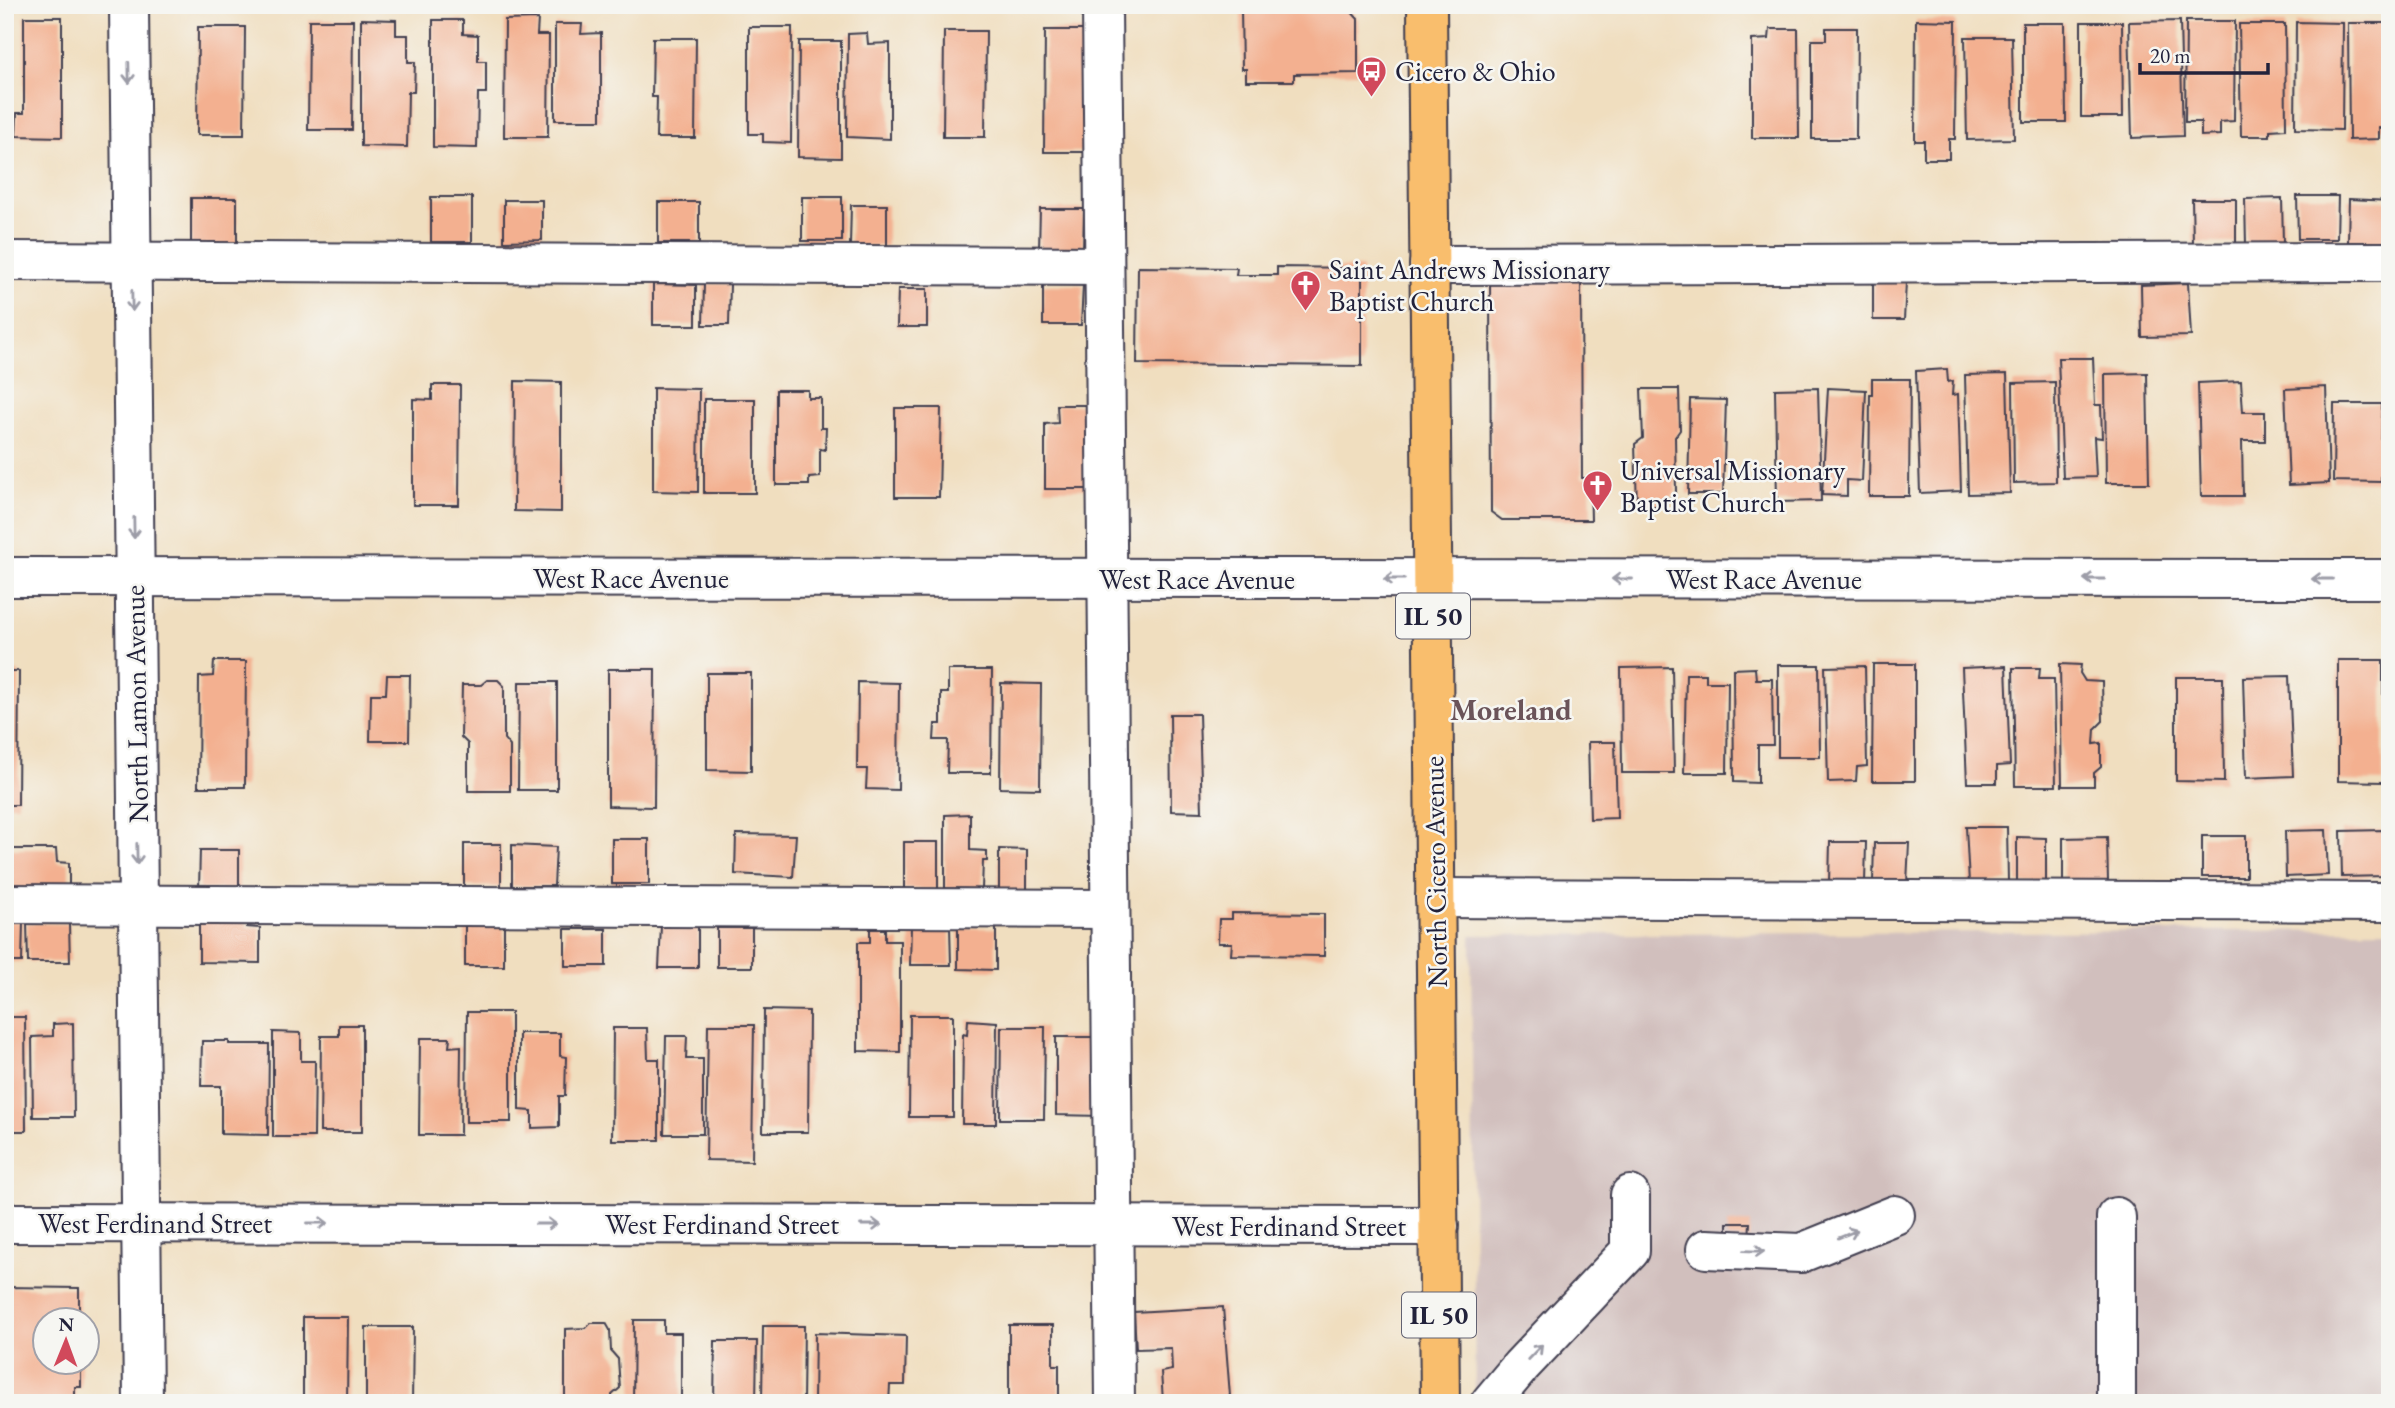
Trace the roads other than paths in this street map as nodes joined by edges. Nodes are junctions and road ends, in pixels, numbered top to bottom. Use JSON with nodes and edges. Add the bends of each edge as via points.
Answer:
{"nodes":[{"id":1,"x":129,"y":5,"type":"edge"},
{"id":2,"x":1102,"y":5,"type":"edge"},
{"id":3,"x":1427,"y":5,"type":"edge"},
{"id":4,"x":5,"y":261,"type":"edge"},
{"id":5,"x":132,"y":261,"type":"junction"},
{"id":6,"x":2390,"y":262,"type":"edge"},
{"id":7,"x":1429,"y":265,"type":"junction"},
{"id":8,"x":1104,"y":266,"type":"junction"},
{"id":9,"x":135,"y":577,"type":"junction"},
{"id":10,"x":5,"y":578,"type":"edge"},
{"id":11,"x":1107,"y":579,"type":"junction"},
{"id":12,"x":1432,"y":579,"type":"junction"},
{"id":13,"x":2390,"y":579,"type":"edge"},
{"id":14,"x":1435,"y":898,"type":"junction"},
{"id":15,"x":2390,"y":902,"type":"edge"},
{"id":16,"x":5,"y":904,"type":"edge"},
{"id":17,"x":138,"y":905,"type":"junction"},
{"id":18,"x":1111,"y":909,"type":"junction"},
{"id":19,"x":1630,"y":1195,"type":"dead end"},
{"id":20,"x":1895,"y":1215,"type":"dead end"},
{"id":21,"x":2116,"y":1217,"type":"dead end"},
{"id":22,"x":5,"y":1223,"type":"edge"},
{"id":23,"x":141,"y":1223,"type":"junction"},
{"id":24,"x":1113,"y":1226,"type":"junction"},
{"id":25,"x":1438,"y":1226,"type":"junction"},
{"id":26,"x":1706,"y":1249,"type":"dead end"},
{"id":27,"x":143,"y":1403,"type":"edge"},
{"id":28,"x":1115,"y":1403,"type":"edge"},
{"id":29,"x":1440,"y":1403,"type":"edge"},
{"id":30,"x":1490,"y":1403,"type":"edge"},
{"id":31,"x":2116,"y":1403,"type":"edge"}],
"edges":[{"from":1,"to":5,"type":"street","name":"North Lamon Avenue","one_way":true},
{"from":2,"to":8,"type":"street"},
{"from":3,"to":7,"type":"main road","name":"North Cicero Avenue","number":"IL 50"},
{"from":4,"to":5,"type":"street"},
{"from":5,"to":8,"type":"street"},
{"from":5,"to":9,"type":"street","name":"North Lamon Avenue","one_way":true},
{"from":6,"to":7,"type":"street"},
{"from":7,"to":12,"type":"main road","name":"North Cicero Avenue","number":"IL 50"},
{"from":8,"to":11,"type":"street"},
{"from":9,"to":10,"type":"street","name":"West Race Avenue"},
{"from":9,"to":11,"type":"street","name":"West Race Avenue"},
{"from":9,"to":17,"type":"street","name":"North Lamon Avenue","one_way":true},
{"from":12,"to":11,"type":"street","name":"West Race Avenue","one_way":true},
{"from":11,"to":18,"type":"street"},
{"from":13,"to":12,"type":"street","name":"West Race Avenue","one_way":true},
{"from":12,"to":14,"type":"main road","name":"North Cicero Avenue","number":"IL 50"},
{"from":14,"to":15,"type":"street"},
{"from":14,"to":25,"type":"main road","name":"North Cicero Avenue","number":"IL 50"},
{"from":16,"to":17,"type":"street"},
{"from":17,"to":18,"type":"street"},
{"from":17,"to":23,"type":"street","name":"North Lamon Avenue"},
{"from":18,"to":24,"type":"street"},
{"from":30,"to":19,"type":"street","one_way":true,"via":[[1630,1251]]},
{"from":26,"to":20,"type":"street","one_way":true,"via":[[1801,1253]]},
{"from":21,"to":31,"type":"street"},
{"from":22,"to":23,"type":"street","name":"West Ferdinand Street"},
{"from":23,"to":24,"type":"street","name":"West Ferdinand Street","one_way":true},
{"from":23,"to":27,"type":"street","name":"North Lamon Avenue"},
{"from":24,"to":25,"type":"street","name":"West Ferdinand Street"},
{"from":24,"to":28,"type":"street"},
{"from":25,"to":29,"type":"main road","name":"North Cicero Avenue","number":"IL 50"}]}
